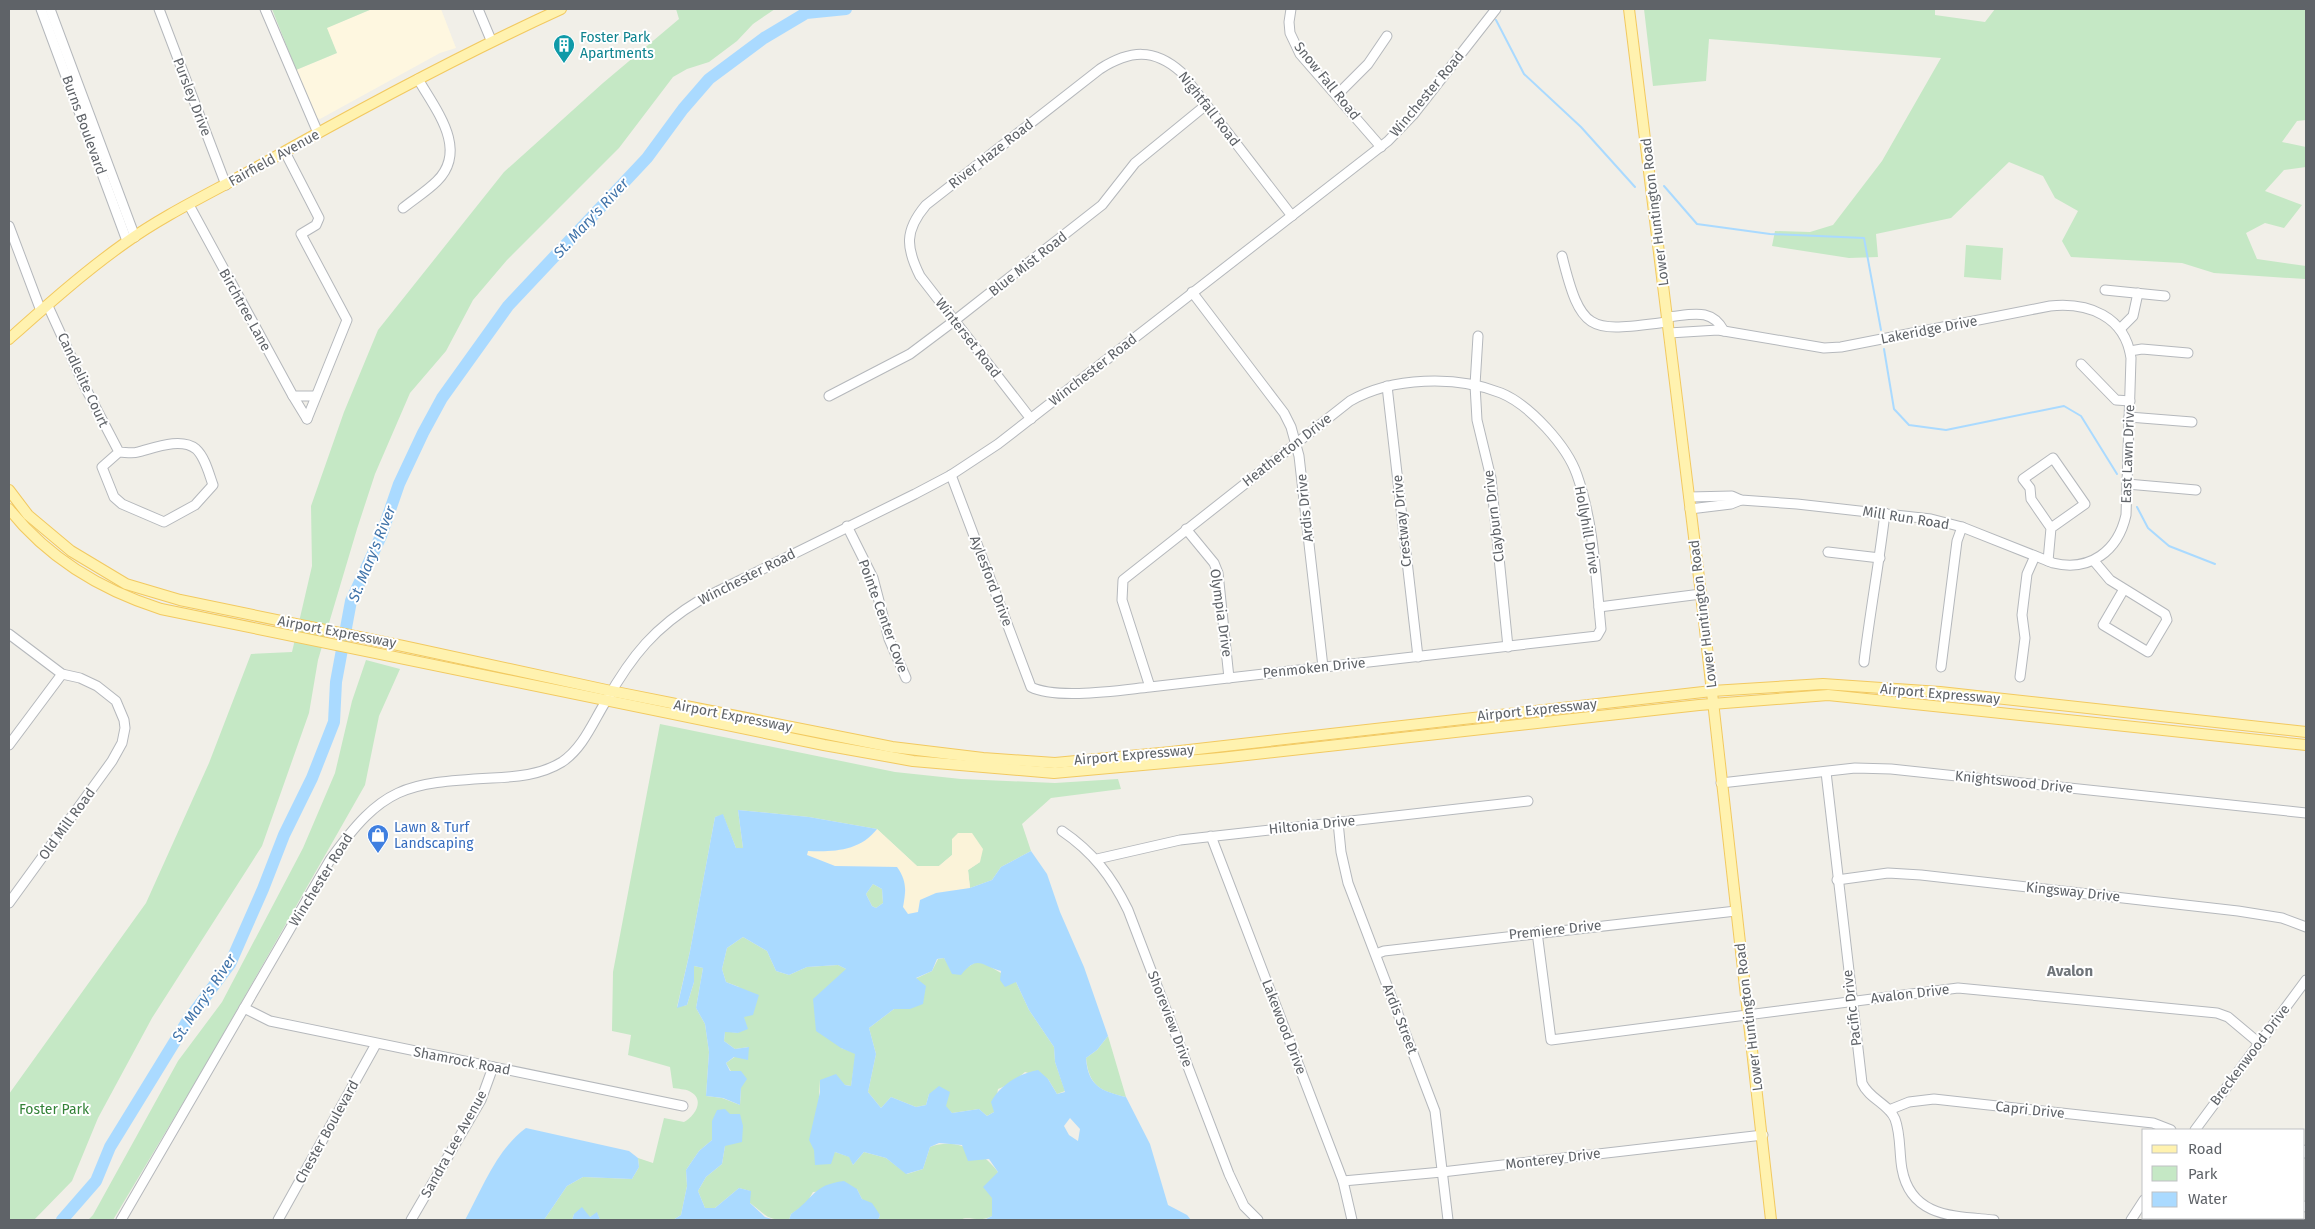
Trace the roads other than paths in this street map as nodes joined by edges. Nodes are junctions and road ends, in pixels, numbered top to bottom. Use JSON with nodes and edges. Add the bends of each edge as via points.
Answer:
{"nodes":[{"id":1,"x":41,"y":9,"type":"edge"},
{"id":2,"x":50,"y":9,"type":"edge"},
{"id":3,"x":159,"y":9,"type":"edge"},
{"id":4,"x":265,"y":9,"type":"edge"},
{"id":5,"x":478,"y":9,"type":"edge"},
{"id":6,"x":561,"y":9,"type":"edge"},
{"id":7,"x":1291,"y":9,"type":"edge"},
{"id":8,"x":1496,"y":9,"type":"edge"},
{"id":9,"x":1629,"y":9,"type":"edge"},
{"id":10,"x":1387,"y":36,"type":"dead end"},
{"id":11,"x":492,"y":40,"type":"junction"},
{"id":12,"x":1100,"y":69,"type":"joint"},
{"id":13,"x":418,"y":79,"type":"junction"},
{"id":14,"x":1337,"y":95,"type":"junction"},
{"id":15,"x":1206,"y":105,"type":"junction"},
{"id":16,"x":318,"y":134,"type":"junction"},
{"id":17,"x":1381,"y":147,"type":"junction"},
{"id":18,"x":285,"y":152,"type":"junction"},
{"id":19,"x":226,"y":185,"type":"junction"},
{"id":20,"x":189,"y":205,"type":"junction"},
{"id":21,"x":403,"y":208,"type":"dead end"},
{"id":22,"x":1292,"y":216,"type":"junction"},
{"id":23,"x":9,"y":226,"type":"edge"},
{"id":24,"x":131,"y":239,"type":"junction"},
{"id":25,"x":909,"y":255,"type":"joint"},
{"id":26,"x":1562,"y":256,"type":"dead end"},
{"id":27,"x":2105,"y":290,"type":"dead end"},
{"id":28,"x":1192,"y":292,"type":"junction"},
{"id":29,"x":2138,"y":293,"type":"junction"},
{"id":30,"x":2165,"y":296,"type":"dead end"},
{"id":31,"x":45,"y":308,"type":"junction"},
{"id":32,"x":954,"y":322,"type":"junction"},
{"id":33,"x":1668,"y":324,"type":"junction"},
{"id":34,"x":1724,"y":331,"type":"junction"},
{"id":35,"x":2122,"y":332,"type":"junction"},
{"id":36,"x":1478,"y":336,"type":"dead end"},
{"id":37,"x":9,"y":339,"type":"edge"},
{"id":38,"x":2130,"y":351,"type":"junction"},
{"id":39,"x":2188,"y":353,"type":"dead end"},
{"id":40,"x":2081,"y":364,"type":"dead end"},
{"id":41,"x":1474,"y":385,"type":"junction"},
{"id":42,"x":1387,"y":386,"type":"junction"},
{"id":43,"x":293,"y":396,"type":"junction"},
{"id":44,"x":315,"y":396,"type":"junction"},
{"id":45,"x":829,"y":396,"type":"dead end"},
{"id":46,"x":2130,"y":401,"type":"junction"},
{"id":47,"x":2129,"y":417,"type":"junction"},
{"id":48,"x":1031,"y":419,"type":"junction"},
{"id":49,"x":2192,"y":422,"type":"dead end"},
{"id":50,"x":1295,"y":444,"type":"junction"},
{"id":51,"x":119,"y":452,"type":"junction"},
{"id":52,"x":951,"y":475,"type":"junction"},
{"id":53,"x":2127,"y":484,"type":"junction"},
{"id":54,"x":9,"y":490,"type":"edge"},
{"id":55,"x":2196,"y":490,"type":"dead end"},
{"id":56,"x":1689,"y":497,"type":"junction"},
{"id":57,"x":1741,"y":500,"type":"junction"},
{"id":58,"x":9,"y":509,"type":"edge"},
{"id":59,"x":1690,"y":509,"type":"junction"},
{"id":60,"x":1885,"y":514,"type":"junction"},
{"id":61,"x":847,"y":526,"type":"junction"},
{"id":62,"x":1962,"y":527,"type":"junction"},
{"id":63,"x":2051,"y":528,"type":"junction"},
{"id":64,"x":1186,"y":529,"type":"junction"},
{"id":65,"x":1828,"y":552,"type":"dead end"},
{"id":66,"x":2035,"y":556,"type":"junction"},
{"id":67,"x":1880,"y":558,"type":"junction"},
{"id":68,"x":2094,"y":560,"type":"junction"},
{"id":69,"x":2048,"y":561,"type":"junction"},
{"id":70,"x":2124,"y":589,"type":"junction"},
{"id":71,"x":1701,"y":594,"type":"junction"},
{"id":72,"x":1599,"y":607,"type":"junction"},
{"id":73,"x":9,"y":634,"type":"edge"},
{"id":74,"x":1597,"y":636,"type":"joint"},
{"id":75,"x":1508,"y":647,"type":"junction"},
{"id":76,"x":1418,"y":657,"type":"junction"},
{"id":77,"x":1864,"y":662,"type":"dead end"},
{"id":78,"x":1941,"y":667,"type":"dead end"},
{"id":79,"x":1323,"y":668,"type":"junction"},
{"id":80,"x":62,"y":674,"type":"junction"},
{"id":81,"x":2020,"y":677,"type":"dead end"},
{"id":82,"x":906,"y":678,"type":"dead end"},
{"id":83,"x":1229,"y":678,"type":"junction"},
{"id":84,"x":1032,"y":687,"type":"joint"},
{"id":85,"x":1150,"y":687,"type":"junction"},
{"id":86,"x":1712,"y":691,"type":"junction"},
{"id":87,"x":609,"y":696,"type":"junction"},
{"id":88,"x":1712,"y":704,"type":"junction"},
{"id":89,"x":2306,"y":732,"type":"edge"},
{"id":90,"x":9,"y":745,"type":"edge"},
{"id":91,"x":2306,"y":745,"type":"edge"},
{"id":92,"x":1826,"y":772,"type":"junction"},
{"id":93,"x":1721,"y":782,"type":"junction"},
{"id":94,"x":1528,"y":801,"type":"dead end"},
{"id":95,"x":2306,"y":814,"type":"edge"},
{"id":96,"x":1338,"y":822,"type":"junction"},
{"id":97,"x":1062,"y":831,"type":"dead end"},
{"id":98,"x":1211,"y":836,"type":"junction"},
{"id":99,"x":1097,"y":859,"type":"junction"},
{"id":100,"x":1838,"y":880,"type":"junction"},
{"id":101,"x":9,"y":903,"type":"edge"},
{"id":102,"x":1736,"y":911,"type":"junction"},
{"id":103,"x":2306,"y":926,"type":"edge"},
{"id":104,"x":1537,"y":932,"type":"junction"},
{"id":105,"x":1376,"y":954,"type":"junction"},
{"id":106,"x":2306,"y":980,"type":"edge"},
{"id":107,"x":1852,"y":1000,"type":"junction"},
{"id":108,"x":244,"y":1008,"type":"junction"},
{"id":109,"x":1749,"y":1014,"type":"junction"},
{"id":110,"x":2259,"y":1043,"type":"junction"},
{"id":111,"x":376,"y":1044,"type":"junction"},
{"id":112,"x":493,"y":1066,"type":"junction"},
{"id":113,"x":682,"y":1106,"type":"dead end"},
{"id":114,"x":1888,"y":1110,"type":"junction"},
{"id":115,"x":2168,"y":1129,"type":"edge"},
{"id":116,"x":2196,"y":1129,"type":"edge"},
{"id":117,"x":1763,"y":1135,"type":"junction"},
{"id":118,"x":1442,"y":1172,"type":"junction"},
{"id":119,"x":1343,"y":1181,"type":"junction"},
{"id":120,"x":2142,"y":1203,"type":"edge"},
{"id":121,"x":122,"y":1220,"type":"edge"},
{"id":122,"x":278,"y":1220,"type":"edge"},
{"id":123,"x":411,"y":1220,"type":"edge"},
{"id":124,"x":1258,"y":1220,"type":"edge"},
{"id":125,"x":1352,"y":1220,"type":"edge"},
{"id":126,"x":1448,"y":1220,"type":"edge"},
{"id":127,"x":1771,"y":1220,"type":"edge"},
{"id":128,"x":1994,"y":1220,"type":"edge"},
{"id":129,"x":2131,"y":1220,"type":"edge"}],
"edges":[{"from":1,"to":24,"type":"street","name":"Burns Boulevard"},
{"from":2,"to":24,"type":"street","name":"Burns Boulevard"},
{"from":3,"to":19,"type":"street","name":"Pursley Drive"},
{"from":4,"to":16,"type":"street"},
{"from":5,"to":11,"type":"street"},
{"from":6,"to":11,"type":"main road","name":"Fairfield Avenue"},
{"from":7,"to":14,"type":"street","name":"Snow Fall Road","via":[[1289,22],[1293,42]]},
{"from":8,"to":17,"type":"street","name":"Winchester Road","via":[[1414,115]]},
{"from":9,"to":33,"type":"main road","name":"Lower Huntington Road"},
{"from":10,"to":14,"type":"street","via":[[1368,64]]},
{"from":11,"to":13,"type":"main road","name":"Fairfield Avenue"},
{"from":12,"to":15,"type":"street","name":"Nightfall Road","via":[[1121,58],[1156,55],[1181,72]]},
{"from":12,"to":25,"type":"street","name":"River Haze Road","via":[[926,205],[917,215],[909,235]]},
{"from":13,"to":16,"type":"main road","name":"Fairfield Avenue"},
{"from":13,"to":21,"type":"street","via":[[447,131],[451,154],[437,181]]},
{"from":14,"to":17,"type":"street","name":"Snow Fall Road"},
{"from":15,"to":22,"type":"street","name":"Nightfall Road"},
{"from":15,"to":32,"type":"street","name":"Blue Mist Road","via":[[1134,163],[1102,205]]},
{"from":16,"to":18,"type":"main road","name":"Fairfield Avenue"},
{"from":17,"to":22,"type":"street","name":"Winchester Road"},
{"from":18,"to":19,"type":"main road","name":"Fairfield Avenue"},
{"from":18,"to":44,"type":"street","via":[[319,218],[316,225],[301,234],[348,320]]},
{"from":19,"to":20,"type":"main road","name":"Fairfield Avenue"},
{"from":20,"to":24,"type":"main road","name":"Fairfield Avenue"},
{"from":20,"to":43,"type":"street","name":"Birchtree Lane"},
{"from":22,"to":28,"type":"street","name":"Winchester Road"},
{"from":23,"to":31,"type":"street","name":"Candlelite Court"},
{"from":24,"to":31,"type":"main road","name":"Fairfield Avenue"},
{"from":25,"to":32,"type":"street","name":"Winterset Road","via":[[920,276]]},
{"from":26,"to":33,"type":"street","via":[[1574,300],[1589,320],[1618,329]]},
{"from":27,"to":29,"type":"street"},
{"from":28,"to":48,"type":"street","name":"Winchester Road"},
{"from":28,"to":50,"type":"street","name":"Ardis Drive","via":[[1284,413]]},
{"from":29,"to":30,"type":"street"},
{"from":29,"to":35,"type":"street","via":[[2133,316]]},
{"from":31,"to":37,"type":"main road","name":"Fairfield Avenue"},
{"from":31,"to":51,"type":"street","name":"Candlelite Court"},
{"from":32,"to":45,"type":"street","name":"Blue Mist Road","via":[[910,354]]},
{"from":32,"to":48,"type":"street","name":"Winterset Road"},
{"from":33,"to":34,"type":"street","name":"Lakeridge Drive"},
{"from":33,"to":34,"type":"street","via":[[1706,314],[1717,319]]},
{"from":33,"to":56,"type":"main road","name":"Lower Huntington Road"},
{"from":34,"to":35,"type":"street","name":"Lakeridge Drive","via":[[1824,348],[1841,347],[2061,305],[2101,312]]},
{"from":35,"to":38,"type":"street","name":"East Lawn Drive"},
{"from":36,"to":41,"type":"street","name":"Clayburn Drive"},
{"from":38,"to":39,"type":"street"},
{"from":38,"to":46,"type":"street","name":"East Lawn Drive"},
{"from":40,"to":46,"type":"street","via":[[2116,400]]},
{"from":41,"to":42,"type":"street","name":"Heatherton Drive","via":[[1444,380]]},
{"from":41,"to":72,"type":"street","name":"Hollyhill Drive","via":[[1515,402],[1555,438],[1568,456],[1577,474],[1589,523]]},
{"from":41,"to":75,"type":"street","name":"Clayburn Drive","via":[[1477,420],[1491,478]]},
{"from":42,"to":50,"type":"street","name":"Heatherton Drive","via":[[1350,401]]},
{"from":42,"to":76,"type":"street","name":"Crestway Drive"},
{"from":43,"to":44,"type":"street"},
{"from":43,"to":44,"type":"street","name":"Birchtree Lane","via":[[307,419]]},
{"from":46,"to":47,"type":"street","name":"East Lawn Drive"},
{"from":47,"to":49,"type":"street"},
{"from":47,"to":53,"type":"street","name":"East Lawn Drive"},
{"from":48,"to":52,"type":"street","name":"Winchester Road"},
{"from":50,"to":64,"type":"street","name":"Heatherton Drive"},
{"from":50,"to":79,"type":"street","name":"Ardis Drive"},
{"from":51,"to":51,"type":"street","via":[[136,453],[154,447],[189,445],[204,461],[213,484],[195,505],[164,522],[122,504],[114,497],[102,467]]},
{"from":52,"to":61,"type":"street","name":"Winchester Road"},
{"from":52,"to":84,"type":"street","name":"Aylesford Drive"},
{"from":53,"to":55,"type":"street"},
{"from":53,"to":68,"type":"street","name":"East Lawn Drive","via":[[2123,528],[2117,541]]},
{"from":54,"to":87,"type":"main road","name":"Airport Expressway","via":[[28,515],[71,552],[126,584],[180,600],[403,646]]},
{"from":56,"to":57,"type":"street","name":"Mill Run Road","via":[[1732,496]]},
{"from":56,"to":59,"type":"main road","name":"Lower Huntington Road"},
{"from":57,"to":59,"type":"street","name":"Mill Run Road"},
{"from":57,"to":60,"type":"street","name":"Mill Run Road"},
{"from":58,"to":87,"type":"main road","name":"Airport Expressway","via":[[28,533],[59,560],[129,599],[194,618]]},
{"from":59,"to":71,"type":"main road","name":"Lower Huntington Road"},
{"from":60,"to":62,"type":"street","name":"Mill Run Road","via":[[1931,519]]},
{"from":60,"to":67,"type":"street"},
{"from":61,"to":82,"type":"street","name":"Pointe Center Cove","via":[[873,578],[889,639]]},
{"from":61,"to":87,"type":"street","name":"Winchester Road","via":[[676,615],[658,629],[637,653]]},
{"from":62,"to":66,"type":"street","name":"Mill Run Road"},
{"from":62,"to":78,"type":"street","via":[[1957,541]]},
{"from":63,"to":63,"type":"street","via":[[2031,499],[2030,488],[2023,479],[2053,458],[2085,504]]},
{"from":63,"to":69,"type":"street"},
{"from":64,"to":83,"type":"street","name":"Olympia Drive","via":[[1214,563],[1218,573]]},
{"from":64,"to":85,"type":"street","name":"Heatherton Drive","via":[[1123,580],[1122,600]]},
{"from":65,"to":67,"type":"street"},
{"from":66,"to":69,"type":"street","name":"Mill Run Road"},
{"from":66,"to":81,"type":"street","via":[[2027,574]]},
{"from":67,"to":77,"type":"street","via":[[1871,598]]},
{"from":68,"to":69,"type":"street","name":"Mill Run Road","via":[[2073,566]]},
{"from":68,"to":70,"type":"street","via":[[2103,574]]},
{"from":70,"to":70,"type":"street","via":[[2165,614],[2167,620],[2148,652],[2103,624]]},
{"from":71,"to":72,"type":"street"},
{"from":71,"to":86,"type":"main road","name":"Lower Huntington Road"},
{"from":72,"to":74,"type":"street","name":"Hollyhill Drive","via":[[1600,630]]},
{"from":73,"to":80,"type":"street"},
{"from":74,"to":75,"type":"street","name":"Penmoken Drive"},
{"from":75,"to":76,"type":"street","name":"Penmoken Drive"},
{"from":76,"to":79,"type":"street","name":"Penmoken Drive"},
{"from":79,"to":83,"type":"street","name":"Penmoken Drive"},
{"from":80,"to":90,"type":"street"},
{"from":80,"to":101,"type":"street","name":"Old Mill Road","via":[[97,686],[116,701],[124,720],[122,743],[112,762]]},
{"from":83,"to":85,"type":"street","name":"Penmoken Drive"},
{"from":84,"to":85,"type":"street","name":"Penmoken Drive","via":[[1041,692],[1084,693]]},
{"from":86,"to":87,"type":"main road","name":"Airport Expressway","via":[[1171,752],[1055,762],[983,758],[892,747]]},
{"from":86,"to":88,"type":"main road","name":"Lower Huntington Road"},
{"from":86,"to":89,"type":"main road","name":"Airport Expressway","via":[[1823,684],[1930,692]]},
{"from":87,"to":88,"type":"main road","name":"Airport Expressway","via":[[913,762],[1054,774]]},
{"from":87,"to":108,"type":"street","name":"Winchester Road","via":[[585,738],[572,753],[546,769],[512,777],[433,782],[410,787],[370,810],[330,860]]},
{"from":88,"to":91,"type":"main road","name":"Airport Expressway","via":[[1828,695]]},
{"from":88,"to":93,"type":"main road","name":"Lower Huntington Road"},
{"from":92,"to":93,"type":"street","name":"Knightswood Drive"},
{"from":92,"to":95,"type":"street","name":"Knightswood Drive","via":[[1855,768],[1891,770]]},
{"from":92,"to":100,"type":"street","name":"Pacific Drive"},
{"from":93,"to":102,"type":"main road","name":"Lower Huntington Road"},
{"from":94,"to":96,"type":"street","name":"Hiltonia Drive"},
{"from":96,"to":98,"type":"street","name":"Hiltonia Drive"},
{"from":96,"to":105,"type":"street","name":"Ardis Street","via":[[1344,868]]},
{"from":97,"to":99,"type":"street","name":"Shoreview Drive"},
{"from":98,"to":99,"type":"street","name":"Hiltonia Drive","via":[[1152,844]]},
{"from":98,"to":119,"type":"street","name":"Lakewood Drive"},
{"from":99,"to":124,"type":"street","name":"Shoreview Drive","via":[[1115,883],[1128,910],[1229,1174],[1244,1206]]},
{"from":100,"to":103,"type":"street","name":"Kingsway Drive","via":[[1888,873],[1922,875],[2238,911],[2282,918]]},
{"from":100,"to":107,"type":"street","name":"Pacific Drive"},
{"from":102,"to":104,"type":"street","name":"Premiere Drive"},
{"from":102,"to":109,"type":"main road","name":"Lower Huntington Road"},
{"from":104,"to":105,"type":"street","name":"Premiere Drive"},
{"from":104,"to":109,"type":"street","name":"Avalon Drive","via":[[1551,1040]]},
{"from":105,"to":118,"type":"street","name":"Ardis Street","via":[[1435,1111]]},
{"from":106,"to":110,"type":"street","name":"Breckenwood Drive"},
{"from":107,"to":109,"type":"street","name":"Avalon Drive"},
{"from":107,"to":110,"type":"street","name":"Avalon Drive","via":[[1976,988],[2192,1010],[2228,1017]]},
{"from":107,"to":114,"type":"street","name":"Pacific Drive","via":[[1862,1082]]},
{"from":108,"to":111,"type":"street","name":"Shamrock Road","via":[[270,1021]]},
{"from":108,"to":121,"type":"street","name":"Winchester Road"},
{"from":109,"to":117,"type":"main road","name":"Lower Huntington Road"},
{"from":110,"to":116,"type":"street","name":"Breckenwood Drive"},
{"from":111,"to":112,"type":"street","name":"Shamrock Road"},
{"from":111,"to":122,"type":"street","name":"Chester Boulevard"},
{"from":112,"to":113,"type":"street","name":"Shamrock Road"},
{"from":112,"to":123,"type":"street","name":"Sandra Lee Avenue","via":[[481,1100]]},
{"from":114,"to":115,"type":"street","name":"Capri Drive","via":[[1909,1102],[1934,1099],[2153,1123]]},
{"from":114,"to":128,"type":"street","name":"Pacific Drive","via":[[1897,1126],[1906,1182],[1918,1200],[1940,1214]]},
{"from":117,"to":118,"type":"street","name":"Monterey Drive"},
{"from":117,"to":127,"type":"main road","name":"Lower Huntington Road"},
{"from":118,"to":119,"type":"street","name":"Monterey Drive"},
{"from":118,"to":126,"type":"street","name":"Ardis Street"},
{"from":119,"to":125,"type":"street","name":"Lakewood Drive"},
{"from":120,"to":129,"type":"street"}]}
